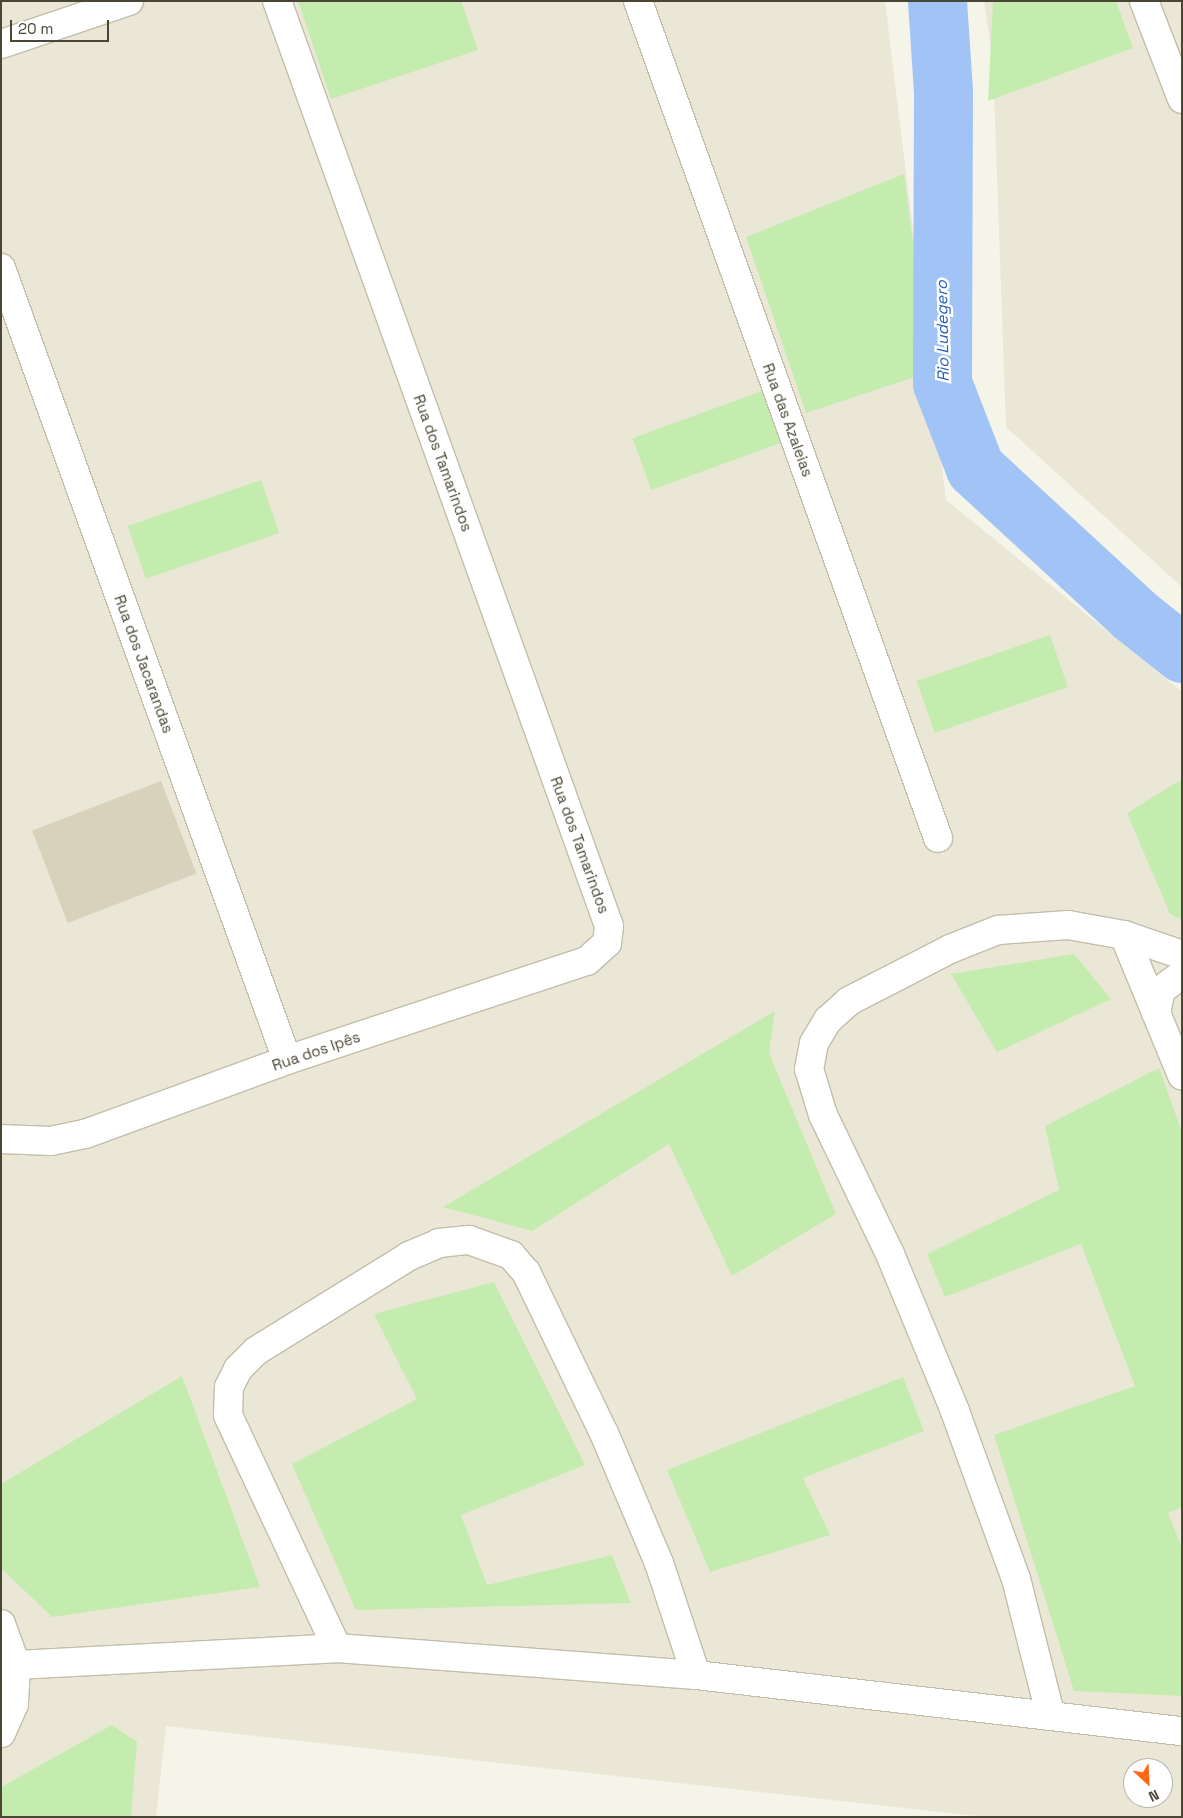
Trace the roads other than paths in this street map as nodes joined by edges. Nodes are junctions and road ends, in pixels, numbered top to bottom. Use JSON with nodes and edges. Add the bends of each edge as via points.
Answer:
{"nodes":[{"id":1,"x":129,"y":1,"type":"edge"},
{"id":2,"x":277,"y":1,"type":"edge"},
{"id":3,"x":638,"y":1,"type":"edge"},
{"id":4,"x":1144,"y":1,"type":"edge"},
{"id":5,"x":1,"y":44,"type":"edge"},
{"id":6,"x":1182,"y":99,"type":"edge"},
{"id":7,"x":1,"y":268,"type":"edge"},
{"id":8,"x":938,"y":838,"type":"dead end"},
{"id":9,"x":609,"y":926,"type":"joint"},
{"id":10,"x":1124,"y":935,"type":"junction"},
{"id":11,"x":1182,"y":955,"type":"edge"},
{"id":12,"x":1182,"y":974,"type":"edge"},
{"id":13,"x":1156,"y":1013,"type":"junction"},
{"id":14,"x":287,"y":1060,"type":"junction"},
{"id":15,"x":1182,"y":1076,"type":"edge"},
{"id":16,"x":1,"y":1139,"type":"edge"},
{"id":17,"x":1,"y":1624,"type":"edge"},
{"id":18,"x":337,"y":1648,"type":"junction"},
{"id":19,"x":16,"y":1665,"type":"junction"},
{"id":20,"x":696,"y":1675,"type":"junction"},
{"id":21,"x":1050,"y":1713,"type":"junction"},
{"id":22,"x":1182,"y":1731,"type":"edge"},
{"id":23,"x":1,"y":1733,"type":"edge"}],
"edges":[{"from":1,"to":5,"type":"street"},
{"from":2,"to":9,"type":"street","name":"Rua dos Tamarindos"},
{"from":3,"to":8,"type":"street","name":"Rua das Azaleias"},
{"from":4,"to":6,"type":"street"},
{"from":7,"to":14,"type":"street","name":"Rua dos Jacarandas"},
{"from":9,"to":14,"type":"street","name":"Rua dos Ipês","via":[[607,943],[587,961]]},
{"from":10,"to":11,"type":"street"},
{"from":10,"to":13,"type":"street"},
{"from":10,"to":21,"type":"street","via":[[1033,925],[998,930],[950,949],[849,1001],[828,1020],[814,1043],[809,1070],[822,1115],[890,1254],[955,1412],[1016,1579]]},
{"from":12,"to":13,"type":"street","via":[[1162,990]]},
{"from":13,"to":15,"type":"street"},
{"from":14,"to":16,"type":"street","name":"Rua dos Ipês","via":[[85,1134],[51,1141]]},
{"from":17,"to":19,"type":"street"},
{"from":18,"to":19,"type":"street"},
{"from":18,"to":20,"type":"street"},
{"from":18,"to":20,"type":"street","via":[[228,1415],[229,1387],[238,1369],[256,1351],[409,1256],[439,1243],[469,1240],[511,1255],[526,1272],[604,1433],[659,1564]]},
{"from":19,"to":23,"type":"street","via":[[14,1704]]},
{"from":20,"to":21,"type":"street"},
{"from":21,"to":22,"type":"street"}]}
